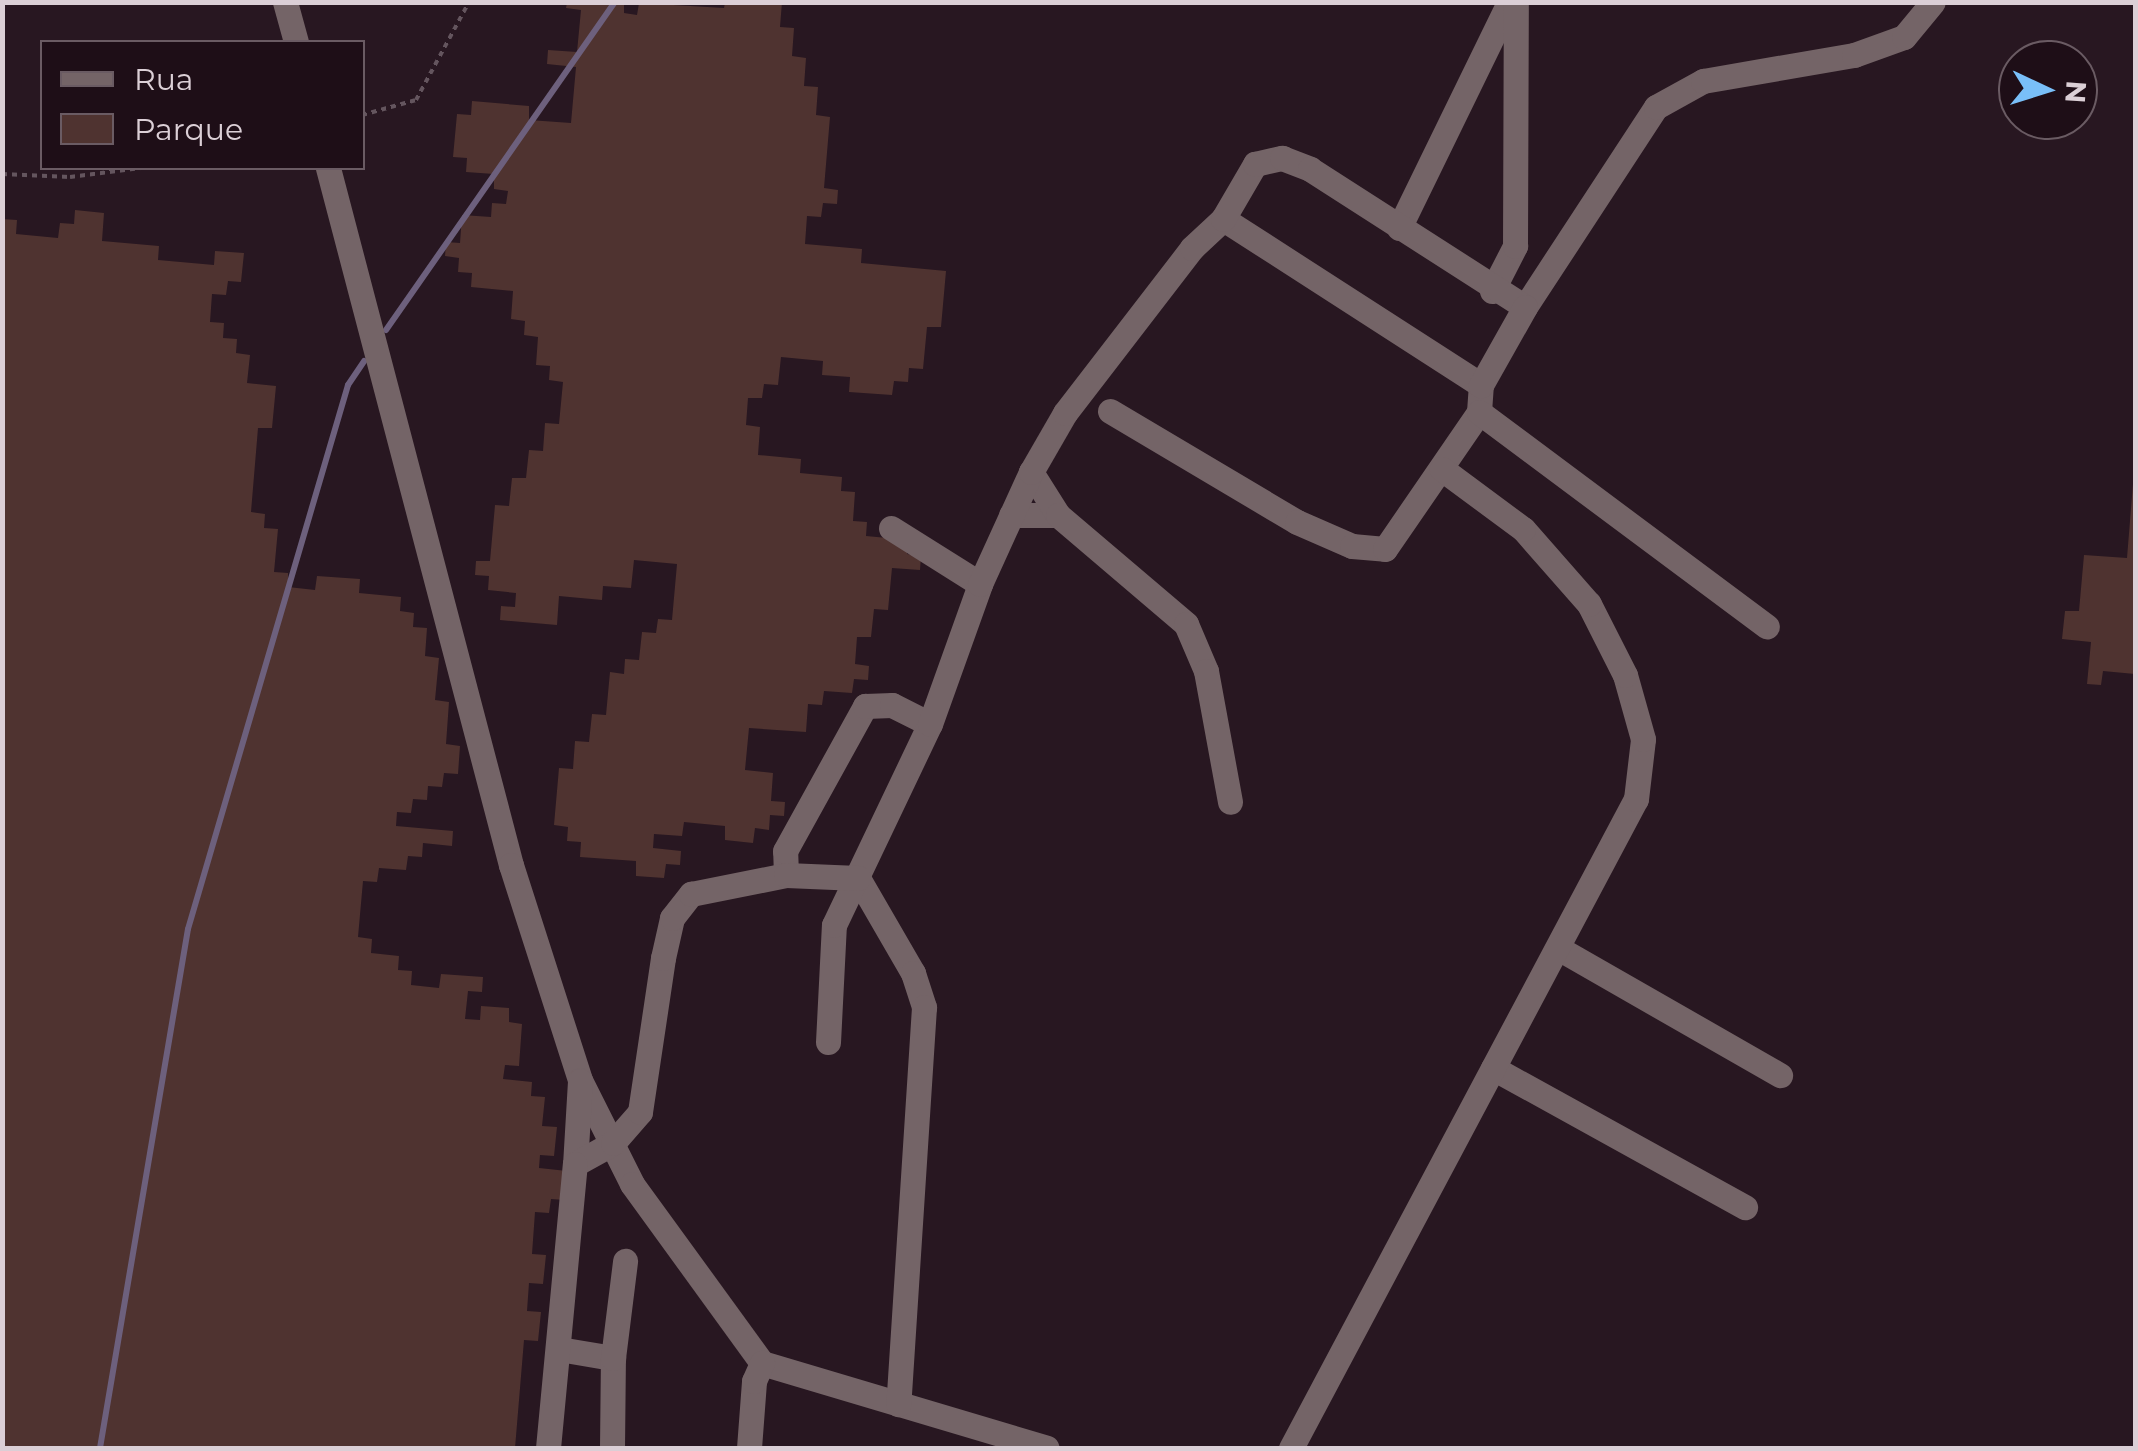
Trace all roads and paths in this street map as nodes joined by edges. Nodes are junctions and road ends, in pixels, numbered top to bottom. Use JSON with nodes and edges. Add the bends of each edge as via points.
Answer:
{"nodes":[{"id":1,"x":285,"y":2,"type":"edge"},
{"id":2,"x":469,"y":2,"type":"edge"},
{"id":3,"x":1512,"y":2,"type":"edge"},
{"id":4,"x":1933,"y":2,"type":"edge"},
{"id":5,"x":295,"y":40,"type":"edge"},
{"id":6,"x":365,"y":115,"type":"edge"},
{"id":7,"x":124,"y":170,"type":"edge"},
{"id":8,"x":329,"y":170,"type":"edge"},
{"id":9,"x":2,"y":174,"type":"edge"},
{"id":10,"x":1223,"y":218,"type":"junction"},
{"id":11,"x":1399,"y":228,"type":"junction"},
{"id":12,"x":1492,"y":291,"type":"junction"},
{"id":13,"x":1525,"y":306,"type":"junction"},
{"id":14,"x":1100,"y":370,"type":"junction"},
{"id":15,"x":1481,"y":385,"type":"junction"},
{"id":16,"x":1110,"y":411,"type":"junction"},
{"id":17,"x":1479,"y":412,"type":"junction"},
{"id":18,"x":1066,"y":413,"type":"junction"},
{"id":19,"x":1442,"y":470,"type":"junction"},
{"id":20,"x":1031,"y":472,"type":"junction"},
{"id":21,"x":1011,"y":515,"type":"junction"},
{"id":22,"x":1058,"y":515,"type":"junction"},
{"id":23,"x":891,"y":528,"type":"dead end"},
{"id":24,"x":980,"y":584,"type":"junction"},
{"id":25,"x":1767,"y":627,"type":"dead end"},
{"id":26,"x":930,"y":724,"type":"junction"},
{"id":27,"x":1230,"y":802,"type":"dead end"},
{"id":28,"x":786,"y":875,"type":"junction"},
{"id":29,"x":858,"y":878,"type":"junction"},
{"id":30,"x":1558,"y":948,"type":"junction"},
{"id":31,"x":828,"y":1042,"type":"dead end"},
{"id":32,"x":1493,"y":1068,"type":"junction"},
{"id":33,"x":1780,"y":1075,"type":"dead end"},
{"id":34,"x":580,"y":1080,"type":"junction"},
{"id":35,"x":613,"y":1143,"type":"junction"},
{"id":36,"x":575,"y":1164,"type":"junction"},
{"id":37,"x":1745,"y":1207,"type":"dead end"},
{"id":38,"x":625,"y":1261,"type":"dead end"},
{"id":39,"x":558,"y":1348,"type":"junction"},
{"id":40,"x":612,"y":1358,"type":"junction"},
{"id":41,"x":762,"y":1363,"type":"junction"},
{"id":42,"x":898,"y":1404,"type":"junction"},
{"id":43,"x":993,"y":1439,"type":"edge"},
{"id":44,"x":548,"y":1448,"type":"edge"},
{"id":45,"x":612,"y":1448,"type":"edge"},
{"id":46,"x":749,"y":1448,"type":"edge"},
{"id":47,"x":1047,"y":1448,"type":"edge"},
{"id":48,"x":1292,"y":1448,"type":"edge"}],
"edges":[{"from":1,"to":5,"type":"lane"},
{"from":2,"to":6,"type":"path","via":[[416,100]]},
{"from":3,"to":11,"type":"lane"},
{"from":3,"to":12,"type":"lane","via":[[1515,246]]},
{"from":4,"to":13,"type":"lane","via":[[1904,37],[1854,55],[1703,81],[1656,107]]},
{"from":7,"to":9,"type":"path","via":[[70,177]]},
{"from":8,"to":34,"type":"lane","via":[[512,865]]},
{"from":10,"to":11,"type":"lane","via":[[1255,164],[1282,158]]},
{"from":10,"to":14,"type":"lane","via":[[1192,248]]},
{"from":10,"to":15,"type":"lane"},
{"from":11,"to":12,"type":"lane"},
{"from":12,"to":13,"type":"lane"},
{"from":13,"to":15,"type":"lane"},
{"from":14,"to":16,"type":"lane"},
{"from":14,"to":18,"type":"lane"},
{"from":15,"to":17,"type":"lane"},
{"from":16,"to":18,"type":"lane"},
{"from":16,"to":19,"type":"lane","via":[[1296,522],[1352,546],[1385,549]]},
{"from":17,"to":19,"type":"lane"},
{"from":17,"to":25,"type":"lane"},
{"from":18,"to":20,"type":"lane"},
{"from":19,"to":30,"type":"lane","via":[[1522,530],[1590,604],[1624,674],[1643,739],[1636,799]]},
{"from":20,"to":21,"type":"lane"},
{"from":20,"to":22,"type":"lane"},
{"from":21,"to":22,"type":"lane"},
{"from":21,"to":24,"type":"lane"},
{"from":22,"to":27,"type":"lane","via":[[1186,624],[1206,670]]},
{"from":23,"to":24,"type":"lane"},
{"from":24,"to":26,"type":"lane"},
{"from":26,"to":28,"type":"lane","via":[[892,705],[865,706],[785,850]]},
{"from":26,"to":29,"type":"lane"},
{"from":28,"to":29,"type":"lane"},
{"from":28,"to":35,"type":"lane","via":[[691,894],[672,918],[640,1112]]},
{"from":29,"to":31,"type":"lane","via":[[834,925]]},
{"from":29,"to":42,"type":"lane","via":[[924,1007]]},
{"from":30,"to":32,"type":"lane"},
{"from":30,"to":33,"type":"lane"},
{"from":32,"to":37,"type":"lane"},
{"from":32,"to":48,"type":"lane"},
{"from":34,"to":35,"type":"lane"},
{"from":34,"to":36,"type":"lane"},
{"from":35,"to":36,"type":"lane"},
{"from":35,"to":41,"type":"lane","via":[[632,1184]]},
{"from":36,"to":39,"type":"lane"},
{"from":38,"to":40,"type":"lane"},
{"from":39,"to":40,"type":"lane"},
{"from":39,"to":44,"type":"lane"},
{"from":40,"to":45,"type":"lane"},
{"from":41,"to":42,"type":"lane"},
{"from":41,"to":46,"type":"lane","via":[[754,1381]]},
{"from":42,"to":43,"type":"lane"},
{"from":43,"to":47,"type":"lane"}]}
